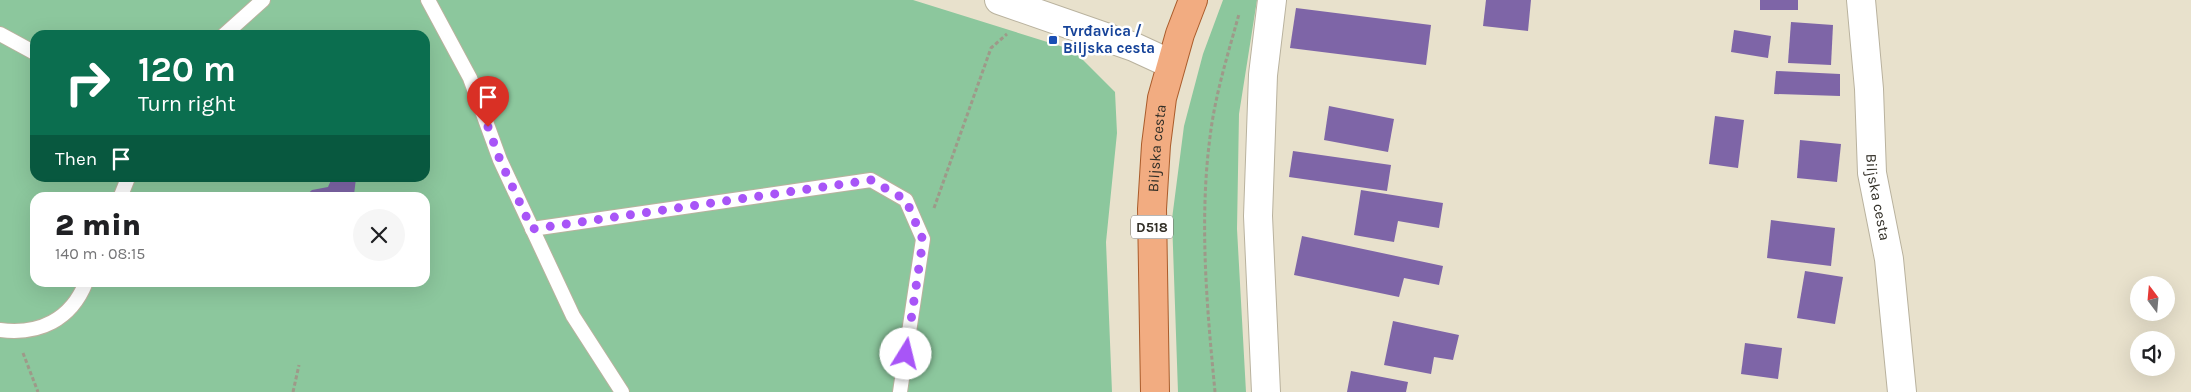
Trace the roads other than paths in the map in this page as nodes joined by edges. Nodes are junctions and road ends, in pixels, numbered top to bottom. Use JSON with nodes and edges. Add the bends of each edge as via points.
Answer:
{"nodes":[{"id":1,"x":263,"y":0,"type":"edge"},
{"id":2,"x":428,"y":0,"type":"edge"},
{"id":3,"x":999,"y":0,"type":"edge"},
{"id":4,"x":1193,"y":0,"type":"edge"},
{"id":5,"x":1272,"y":0,"type":"edge"},
{"id":6,"x":1861,"y":0,"type":"edge"},
{"id":7,"x":230,"y":30,"type":"edge"},
{"id":8,"x":0,"y":34,"type":"edge"},
{"id":9,"x":30,"y":50,"type":"edge"},
{"id":10,"x":1171,"y":64,"type":"junction"},
{"id":11,"x":532,"y":229,"type":"junction"},
{"id":12,"x":84,"y":287,"type":"edge"},
{"id":13,"x":0,"y":330,"type":"edge"},
{"id":14,"x":622,"y":392,"type":"edge"},
{"id":15,"x":900,"y":392,"type":"edge"},
{"id":16,"x":1156,"y":392,"type":"edge"},
{"id":17,"x":1266,"y":392,"type":"edge"},
{"id":18,"x":1902,"y":392,"type":"edge"}],
"edges":[{"from":1,"to":7,"type":"lane"},
{"from":2,"to":11,"type":"lane","via":[[470,78],[500,160]]},
{"from":3,"to":10,"type":"street","via":[[1134,47]]},
{"from":4,"to":10,"type":"main road","name":"Biljska cesta","number":"D518"},
{"from":5,"to":17,"type":"street","via":[[1263,75],[1258,216]]},
{"from":6,"to":18,"type":"street","name":"Biljska cesta","via":[[1872,173],[1889,259]]},
{"from":8,"to":9,"type":"lane"},
{"from":10,"to":16,"type":"main road","name":"Biljska cesta","number":"D518","via":[[1162,98],[1152,209]]},
{"from":11,"to":14,"type":"lane","via":[[573,316]]},
{"from":11,"to":15,"type":"lane","via":[[871,180],[906,200],[923,240]]},
{"from":12,"to":13,"type":"lane","via":[[81,296],[57,321],[32,331]]}]}
